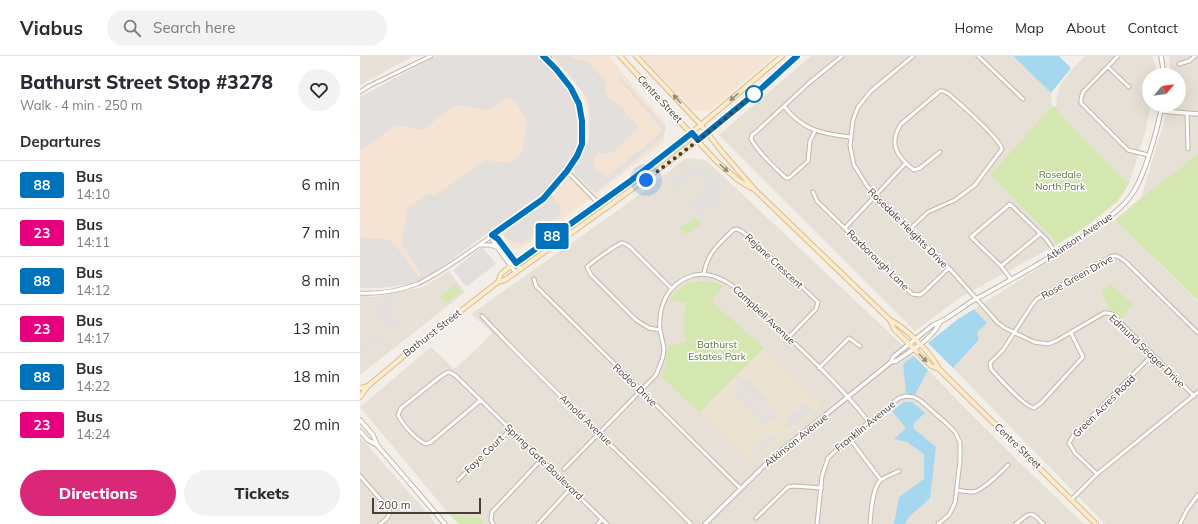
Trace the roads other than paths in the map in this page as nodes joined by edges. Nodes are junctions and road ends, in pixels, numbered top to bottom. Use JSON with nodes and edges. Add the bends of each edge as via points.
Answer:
{"nodes":[{"id":1,"x":431,"y":56,"type":"edge"},
{"id":2,"x":543,"y":56,"type":"edge"},
{"id":3,"x":549,"y":56,"type":"edge"},
{"id":4,"x":620,"y":56,"type":"edge"},
{"id":5,"x":636,"y":56,"type":"edge"},
{"id":6,"x":782,"y":56,"type":"edge"},
{"id":7,"x":797,"y":56,"type":"edge"},
{"id":8,"x":842,"y":56,"type":"edge"},
{"id":9,"x":912,"y":56,"type":"edge"},
{"id":10,"x":978,"y":56,"type":"edge"},
{"id":11,"x":1118,"y":56,"type":"edge"},
{"id":12,"x":1161,"y":56,"type":"edge"},
{"id":13,"x":1195,"y":56,"type":"edge"},
{"id":14,"x":1179,"y":64,"type":"dead end"},
{"id":15,"x":552,"y":65,"type":"junction"},
{"id":16,"x":1108,"y":67,"type":"junction"},
{"id":17,"x":1163,"y":68,"type":"edge"},
{"id":18,"x":1129,"y":87,"type":"dead end"},
{"id":19,"x":360,"y":92,"type":"edge"},
{"id":20,"x":1023,"y":99,"type":"dead end"},
{"id":21,"x":784,"y":106,"type":"junction"},
{"id":22,"x":1161,"y":112,"type":"edge"},
{"id":23,"x":1170,"y":112,"type":"edge"},
{"id":24,"x":1187,"y":114,"type":"junction"},
{"id":25,"x":1198,"y":114,"type":"edge"},
{"id":26,"x":701,"y":125,"type":"junction"},
{"id":27,"x":815,"y":131,"type":"junction"},
{"id":28,"x":692,"y":133,"type":"junction"},
{"id":29,"x":708,"y":133,"type":"junction"},
{"id":30,"x":850,"y":137,"type":"junction"},
{"id":31,"x":698,"y":140,"type":"junction"},
{"id":32,"x":1188,"y":149,"type":"dead end"},
{"id":33,"x":940,"y":152,"type":"dead end"},
{"id":34,"x":1148,"y":155,"type":"junction"},
{"id":35,"x":905,"y":164,"type":"junction"},
{"id":36,"x":567,"y":171,"type":"junction"},
{"id":37,"x":755,"y":190,"type":"junction"},
{"id":38,"x":813,"y":192,"type":"dead end"},
{"id":39,"x":876,"y":196,"type":"junction"},
{"id":40,"x":599,"y":204,"type":"junction"},
{"id":41,"x":845,"y":228,"type":"junction"},
{"id":42,"x":910,"y":229,"type":"junction"},
{"id":43,"x":1040,"y":234,"type":"junction"},
{"id":44,"x":492,"y":235,"type":"junction"},
{"id":45,"x":480,"y":245,"type":"junction"},
{"id":46,"x":498,"y":248,"type":"junction"},
{"id":47,"x":1056,"y":253,"type":"junction"},
{"id":48,"x":516,"y":263,"type":"junction"},
{"id":49,"x":511,"y":266,"type":"junction"},
{"id":50,"x":1001,"y":266,"type":"junction"},
{"id":51,"x":949,"y":268,"type":"junction"},
{"id":52,"x":520,"y":269,"type":"junction"},
{"id":53,"x":516,"y":272,"type":"junction"},
{"id":54,"x":704,"y":273,"type":"junction"},
{"id":55,"x":534,"y":279,"type":"dead end"},
{"id":56,"x":1011,"y":279,"type":"junction"},
{"id":57,"x":498,"y":282,"type":"junction"},
{"id":58,"x":671,"y":288,"type":"junction"},
{"id":59,"x":360,"y":293,"type":"edge"},
{"id":60,"x":976,"y":299,"type":"junction"},
{"id":61,"x":482,"y":316,"type":"dead end"},
{"id":62,"x":890,"y":320,"type":"junction"},
{"id":63,"x":940,"y":322,"type":"junction"},
{"id":64,"x":660,"y":330,"type":"junction"},
{"id":65,"x":1014,"y":333,"type":"junction"},
{"id":66,"x":1071,"y":333,"type":"junction"},
{"id":67,"x":1198,"y":333,"type":"edge"},
{"id":68,"x":788,"y":338,"type":"junction"},
{"id":69,"x":915,"y":340,"type":"junction"},
{"id":70,"x":910,"y":344,"type":"junction"},
{"id":71,"x":919,"y":345,"type":"junction"},
{"id":72,"x":860,"y":346,"type":"dead end"},
{"id":73,"x":914,"y":348,"type":"junction"},
{"id":74,"x":1152,"y":355,"type":"junction"},
{"id":75,"x":891,"y":362,"type":"junction"},
{"id":76,"x":819,"y":368,"type":"junction"},
{"id":77,"x":939,"y":370,"type":"junction"},
{"id":78,"x":368,"y":386,"type":"junction"},
{"id":79,"x":360,"y":388,"type":"edge"},
{"id":80,"x":641,"y":389,"type":"junction"},
{"id":81,"x":1198,"y":392,"type":"edge"},
{"id":82,"x":1194,"y":396,"type":"junction"},
{"id":83,"x":360,"y":397,"type":"edge"},
{"id":84,"x":848,"y":397,"type":"junction"},
{"id":85,"x":481,"y":400,"type":"junction"},
{"id":86,"x":360,"y":420,"type":"edge"},
{"id":87,"x":868,"y":422,"type":"junction"},
{"id":88,"x":511,"y":429,"type":"junction"},
{"id":89,"x":360,"y":431,"type":"edge"},
{"id":90,"x":599,"y":433,"type":"junction"},
{"id":91,"x":849,"y":438,"type":"junction"},
{"id":92,"x":377,"y":445,"type":"junction"},
{"id":93,"x":542,"y":459,"type":"junction"},
{"id":94,"x":1008,"y":465,"type":"dead end"},
{"id":95,"x":564,"y":469,"type":"dead end"},
{"id":96,"x":898,"y":471,"type":"dead end"},
{"id":97,"x":1097,"y":474,"type":"junction"},
{"id":98,"x":360,"y":476,"type":"edge"},
{"id":99,"x":458,"y":480,"type":"dead end"},
{"id":100,"x":881,"y":480,"type":"junction"},
{"id":101,"x":571,"y":488,"type":"junction"},
{"id":102,"x":740,"y":488,"type":"junction"},
{"id":103,"x":822,"y":488,"type":"junction"},
{"id":104,"x":957,"y":490,"type":"junction"},
{"id":105,"x":1198,"y":495,"type":"edge"},
{"id":106,"x":1072,"y":499,"type":"junction"},
{"id":107,"x":756,"y":518,"type":"dead end"},
{"id":108,"x":602,"y":519,"type":"junction"},
{"id":109,"x":380,"y":524,"type":"edge"},
{"id":110,"x":445,"y":524,"type":"edge"},
{"id":111,"x":493,"y":524,"type":"edge"},
{"id":112,"x":538,"y":524,"type":"edge"},
{"id":113,"x":598,"y":524,"type":"edge"},
{"id":114,"x":607,"y":524,"type":"edge"},
{"id":115,"x":691,"y":524,"type":"edge"},
{"id":116,"x":705,"y":524,"type":"edge"},
{"id":117,"x":818,"y":524,"type":"edge"},
{"id":118,"x":870,"y":524,"type":"edge"},
{"id":119,"x":938,"y":524,"type":"edge"},
{"id":120,"x":1016,"y":524,"type":"edge"},
{"id":121,"x":1043,"y":524,"type":"edge"},
{"id":122,"x":1096,"y":524,"type":"edge"},
{"id":123,"x":1180,"y":524,"type":"edge"}],
"edges":[{"from":1,"to":19,"type":"street"},
{"from":2,"to":15,"type":"street"},
{"from":3,"to":15,"type":"street"},
{"from":4,"to":28,"type":"main road","name":"Centre Street"},
{"from":26,"to":5,"type":"main road","name":"Centre Street","one_way":true},
{"from":6,"to":26,"type":"main road","name":"Bathurst Street","one_way":true},
{"from":7,"to":29,"type":"main road","name":"Bathurst Street"},
{"from":8,"to":21,"type":"street"},
{"from":9,"to":30,"type":"street","name":"Rosedale Heights Drive","via":[[858,107]]},
{"from":10,"to":20,"type":"street"},
{"from":11,"to":16,"type":"street"},
{"from":12,"to":17,"type":"street"},
{"from":13,"to":14,"type":"street"},
{"from":15,"to":36,"type":"street","via":[[571,88],[579,104],[582,121],[582,144]]},
{"from":16,"to":18,"type":"street"},
{"from":16,"to":34,"type":"street","via":[[1083,92],[1081,103],[1128,150]]},
{"from":21,"to":27,"type":"street","via":[[797,120]]},
{"from":21,"to":27,"type":"street","via":[[751,138],[786,178],[791,178],[808,161],[810,141]]},
{"from":22,"to":34,"type":"street","name":"Atkinson Avenue"},
{"from":23,"to":24,"type":"street"},
{"from":24,"to":25,"type":"street"},
{"from":24,"to":32,"type":"street"},
{"from":26,"to":28,"type":"main road","name":"Bathurst Street"},
{"from":26,"to":29,"type":"main road","name":"Centre Street"},
{"from":27,"to":30,"type":"street"},
{"from":28,"to":31,"type":"main road","name":"Centre Street"},
{"from":28,"to":40,"type":"main road","name":"Bathurst Street"},
{"from":29,"to":31,"type":"main road","name":"Bathurst Street"},
{"from":29,"to":37,"type":"main road","name":"Centre Street"},
{"from":30,"to":39,"type":"street","name":"Rosedale Heights Drive","via":[[854,165]]},
{"from":31,"to":37,"type":"main road","name":"Centre Street","one_way":true,"via":[[716,161],[738,180]]},
{"from":31,"to":52,"type":"main road","name":"Bathurst Street"},
{"from":33,"to":35,"type":"street","via":[[917,170]]},
{"from":34,"to":47,"type":"street","name":"Atkinson Avenue","via":[[1139,182],[1123,206]]},
{"from":35,"to":39,"type":"street"},
{"from":35,"to":42,"type":"street","via":[[895,148],[896,130],[940,91],[949,94],[999,142],[1002,149],[975,185],[955,200],[928,212]]},
{"from":36,"to":40,"type":"street"},
{"from":36,"to":44,"type":"street","via":[[543,199]]},
{"from":37,"to":62,"type":"main road","name":"Centre Street"},
{"from":38,"to":41,"type":"street","name":"Roxborough Lane","via":[[817,201]]},
{"from":39,"to":41,"type":"street"},
{"from":39,"to":42,"type":"street","name":"Rosedale Heights Drive"},
{"from":40,"to":48,"type":"main road","name":"Bathurst Street"},
{"from":41,"to":51,"type":"street","name":"Roxborough Lane","via":[[912,294],[920,295]]},
{"from":42,"to":51,"type":"street","name":"Rosedale Heights Drive"},
{"from":43,"to":47,"type":"street"},
{"from":43,"to":50,"type":"street"},
{"from":43,"to":50,"type":"street","via":[[1010,204],[984,224],[971,237]]},
{"from":44,"to":45,"type":"street"},
{"from":44,"to":46,"type":"street","via":[[493,242]]},
{"from":44,"to":48,"type":"street"},
{"from":45,"to":46,"type":"street"},
{"from":45,"to":59,"type":"street","via":[[417,284],[395,291]]},
{"from":46,"to":49,"type":"street"},
{"from":47,"to":56,"type":"street","name":"Atkinson Avenue"},
{"from":48,"to":49,"type":"main road","name":"Bathurst Street"},
{"from":48,"to":52,"type":"street"},
{"from":49,"to":53,"type":"street"},
{"from":49,"to":57,"type":"main road","name":"Bathurst Street","via":[[501,274]]},
{"from":50,"to":56,"type":"street"},
{"from":51,"to":60,"type":"street","name":"Rosedale Heights Drive"},
{"from":52,"to":53,"type":"main road","name":"Bathurst Street"},
{"from":53,"to":57,"type":"main road","name":"Bathurst Street"},
{"from":54,"to":58,"type":"street","via":[[681,280]]},
{"from":54,"to":68,"type":"street","name":"Campbell Avenue","via":[[731,285]]},
{"from":54,"to":68,"type":"street","name":"Rejane Crescent","via":[[710,254],[733,230],[743,232],[818,302],[816,310]]},
{"from":55,"to":80,"type":"street","name":"Rodeo Drive","via":[[543,294]]},
{"from":56,"to":60,"type":"street","name":"Atkinson Avenue"},
{"from":57,"to":78,"type":"main road","name":"Bathurst Street"},
{"from":58,"to":64,"type":"street","via":[[660,312]]},
{"from":58,"to":64,"type":"street","via":[[631,248],[620,243],[587,267],[590,275],[636,320],[649,328]]},
{"from":60,"to":63,"type":"street","name":"Atkinson Avenue"},
{"from":60,"to":65,"type":"street","name":"Edmund Seager Drive","via":[[998,323]]},
{"from":61,"to":90,"type":"street","name":"Arnold Avenue","via":[[511,348]]},
{"from":62,"to":69,"type":"main road","name":"Centre Street"},
{"from":62,"to":70,"type":"main road","name":"Centre Street","via":[[894,328]]},
{"from":63,"to":69,"type":"street","name":"Atkinson Avenue"},
{"from":63,"to":71,"type":"street","name":"Atkinson Avenue","via":[[936,330]]},
{"from":64,"to":80,"type":"street","via":[[664,351],[662,361],[656,375]]},
{"from":65,"to":66,"type":"street","name":"Edmund Seager Drive","via":[[1034,342],[1048,344]]},
{"from":65,"to":66,"type":"street","via":[[990,367],[1032,408],[1037,406],[1084,357]]},
{"from":65,"to":67,"type":"street","name":"Rose Green Drive","via":[[1038,299],[1115,255],[1127,263]]},
{"from":66,"to":74,"type":"street","name":"Edmund Seager Drive","via":[[1104,313],[1112,314]]},
{"from":68,"to":76,"type":"street","name":"Campbell Avenue"},
{"from":69,"to":70,"type":"street","name":"Atkinson Avenue"},
{"from":69,"to":71,"type":"main road","name":"Centre Street"},
{"from":70,"to":73,"type":"main road","name":"Centre Street"},
{"from":70,"to":75,"type":"street","name":"Atkinson Avenue","via":[[893,357]]},
{"from":71,"to":73,"type":"street","name":"Atkinson Avenue"},
{"from":71,"to":77,"type":"main road","name":"Centre Street"},
{"from":72,"to":76,"type":"street","via":[[849,338]]},
{"from":73,"to":75,"type":"street","name":"Atkinson Avenue"},
{"from":73,"to":77,"type":"main road","name":"Centre Street","one_way":true,"via":[[931,366]]},
{"from":74,"to":82,"type":"street","name":"Edmund Seager Drive"},
{"from":74,"to":97,"type":"street","name":"Green Acres Road","via":[[1069,443],[1075,453]]},
{"from":75,"to":84,"type":"street","name":"Atkinson Avenue"},
{"from":76,"to":84,"type":"street","name":"Campbell Avenue"},
{"from":77,"to":106,"type":"main road","name":"Centre Street"},
{"from":78,"to":79,"type":"main road","name":"Bathurst Street"},
{"from":78,"to":83,"type":"main road","name":"Bathurst Street"},
{"from":80,"to":90,"type":"street"},
{"from":80,"to":102,"type":"street","name":"Rodeo Drive"},
{"from":81,"to":82,"type":"street"},
{"from":82,"to":97,"type":"street"},
{"from":84,"to":87,"type":"street","name":"Campbell Avenue"},
{"from":84,"to":102,"type":"street","name":"Atkinson Avenue","via":[[771,459]]},
{"from":85,"to":85,"type":"street","name":"Spring Gate Boulevard","via":[[457,377],[448,372],[401,408],[398,415],[419,440],[426,444]]},
{"from":85,"to":88,"type":"street","name":"Spring Gate Boulevard"},
{"from":86,"to":92,"type":"street","via":[[373,435]]},
{"from":87,"to":91,"type":"street","name":"Franklin Avenue"},
{"from":87,"to":104,"type":"street","name":"Franklin Avenue","via":[[902,397],[914,398],[921,402],[952,428],[958,437],[961,450]]},
{"from":88,"to":93,"type":"street","name":"Spring Gate Boulevard"},
{"from":88,"to":99,"type":"street","name":"Faye Court"},
{"from":89,"to":92,"type":"street"},
{"from":90,"to":95,"type":"street"},
{"from":90,"to":115,"type":"street","name":"Arnold Avenue"},
{"from":91,"to":100,"type":"street"},
{"from":91,"to":103,"type":"street","name":"Franklin Avenue","via":[[828,458],[822,476]]},
{"from":92,"to":110,"type":"street"},
{"from":93,"to":101,"type":"street","name":"Spring Gate Boulevard"},
{"from":93,"to":111,"type":"street","via":[[492,512]]},
{"from":94,"to":104,"type":"street","via":[[977,490]]},
{"from":96,"to":100,"type":"street"},
{"from":97,"to":106,"type":"street"},
{"from":98,"to":109,"type":"street","via":[[389,509],[388,517]]},
{"from":100,"to":118,"type":"street","via":[[875,493]]},
{"from":101,"to":108,"type":"street","name":"Spring Gate Boulevard"},
{"from":101,"to":112,"type":"street"},
{"from":102,"to":116,"type":"street","name":"Atkinson Avenue"},
{"from":103,"to":107,"type":"street","via":[[788,487]]},
{"from":103,"to":117,"type":"street","name":"Franklin Avenue"},
{"from":104,"to":119,"type":"street","name":"Franklin Avenue","via":[[951,511]]},
{"from":105,"to":123,"type":"street"},
{"from":106,"to":122,"type":"main road","name":"Centre Street"},
{"from":108,"to":113,"type":"street"},
{"from":108,"to":114,"type":"street","name":"Spring Gate Boulevard"},
{"from":120,"to":121,"type":"street","via":[[1031,514]]}]}
